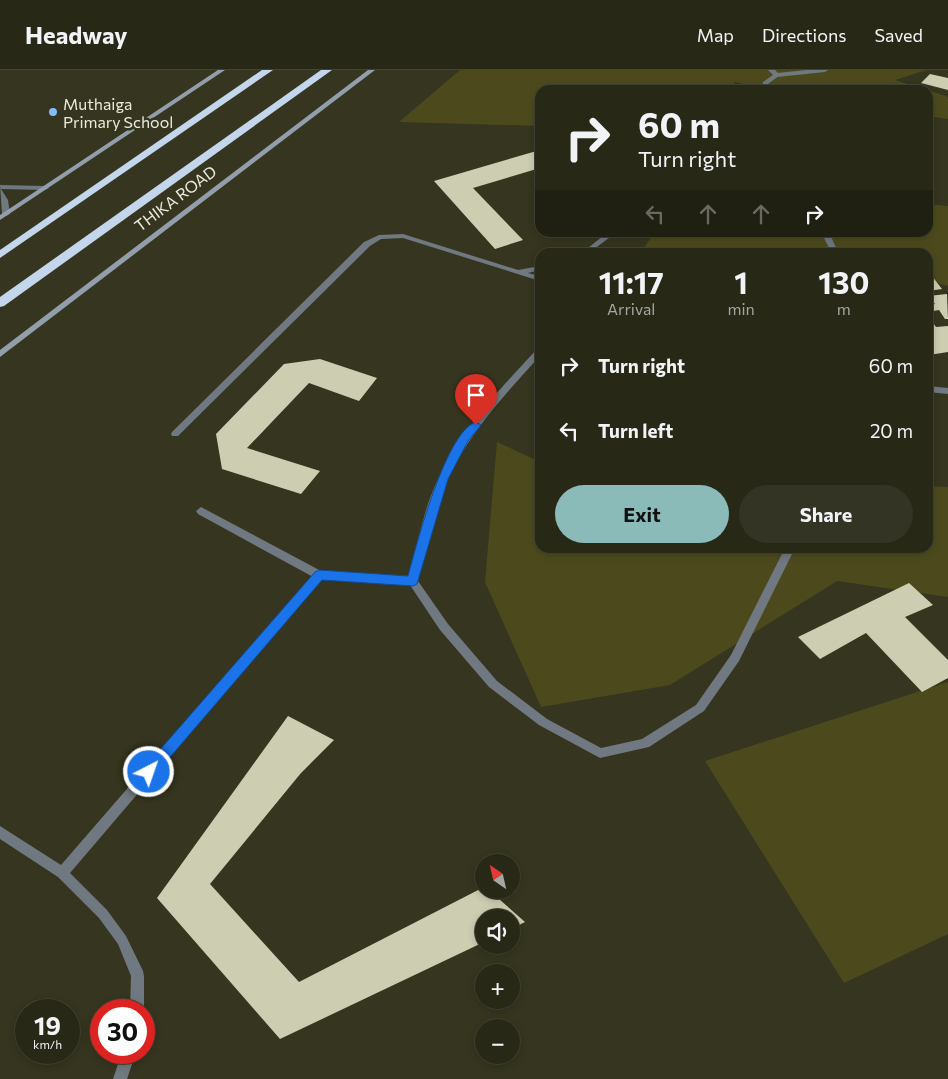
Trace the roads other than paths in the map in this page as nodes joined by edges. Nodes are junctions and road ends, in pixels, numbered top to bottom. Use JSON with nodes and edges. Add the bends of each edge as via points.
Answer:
{"nodes":[{"id":1,"x":222,"y":70,"type":"edge"},
{"id":2,"x":268,"y":70,"type":"edge"},
{"id":3,"x":327,"y":70,"type":"edge"},
{"id":4,"x":372,"y":70,"type":"edge"},
{"id":5,"x":825,"y":70,"type":"edge"},
{"id":6,"x":774,"y":72,"type":"edge"},
{"id":7,"x":765,"y":85,"type":"edge"},
{"id":8,"x":45,"y":188,"type":"junction"},
{"id":9,"x":0,"y":189,"type":"edge"},
{"id":10,"x":3,"y":216,"type":"edge"},
{"id":11,"x":607,"y":237,"type":"edge"},
{"id":12,"x":592,"y":248,"type":"edge"},
{"id":13,"x":0,"y":255,"type":"edge"},
{"id":14,"x":535,"y":269,"type":"edge"},
{"id":15,"x":517,"y":272,"type":"junction"},
{"id":16,"x":535,"y":277,"type":"edge"},
{"id":17,"x":0,"y":303,"type":"edge"},
{"id":18,"x":0,"y":354,"type":"edge"},
{"id":19,"x":535,"y":357,"type":"edge"},
{"id":20,"x":933,"y":389,"type":"edge"},
{"id":21,"x":948,"y":390,"type":"edge"},
{"id":22,"x":175,"y":434,"type":"dead end"},
{"id":23,"x":201,"y":511,"type":"dead end"},
{"id":24,"x":788,"y":553,"type":"edge"},
{"id":25,"x":319,"y":575,"type":"junction"},
{"id":26,"x":413,"y":581,"type":"junction"},
{"id":27,"x":0,"y":832,"type":"edge"},
{"id":28,"x":62,"y":873,"type":"junction"},
{"id":29,"x":137,"y":999,"type":"edge"},
{"id":30,"x":125,"y":1064,"type":"edge"},
{"id":31,"x":120,"y":1079,"type":"edge"}],
"edges":[{"from":1,"to":8,"type":"main road"},
{"from":2,"to":13,"type":"highway"},
{"from":3,"to":17,"type":"highway","name":"THIKA ROAD"},
{"from":4,"to":18,"type":"main road","name":"THIKA ROAD"},
{"from":5,"to":6,"type":"street"},
{"from":6,"to":7,"type":"street"},
{"from":8,"to":9,"type":"street"},
{"from":8,"to":10,"type":"main road"},
{"from":9,"to":10,"type":"street","via":[[4,200]]},
{"from":11,"to":12,"type":"street"},
{"from":14,"to":15,"type":"street"},
{"from":15,"to":16,"type":"street"},
{"from":15,"to":22,"type":"street","via":[[403,236],[379,237],[367,244]]},
{"from":19,"to":26,"type":"street","via":[[464,439],[442,479]]},
{"from":20,"to":21,"type":"street"},
{"from":23,"to":25,"type":"street"},
{"from":24,"to":26,"type":"street","via":[[735,658],[700,708],[645,743],[600,753],[543,722],[493,684],[444,627]]},
{"from":25,"to":26,"type":"street"},
{"from":25,"to":28,"type":"street"},
{"from":27,"to":28,"type":"street"},
{"from":28,"to":29,"type":"street","via":[[103,914],[122,940],[138,976]]},
{"from":30,"to":31,"type":"street"}]}
